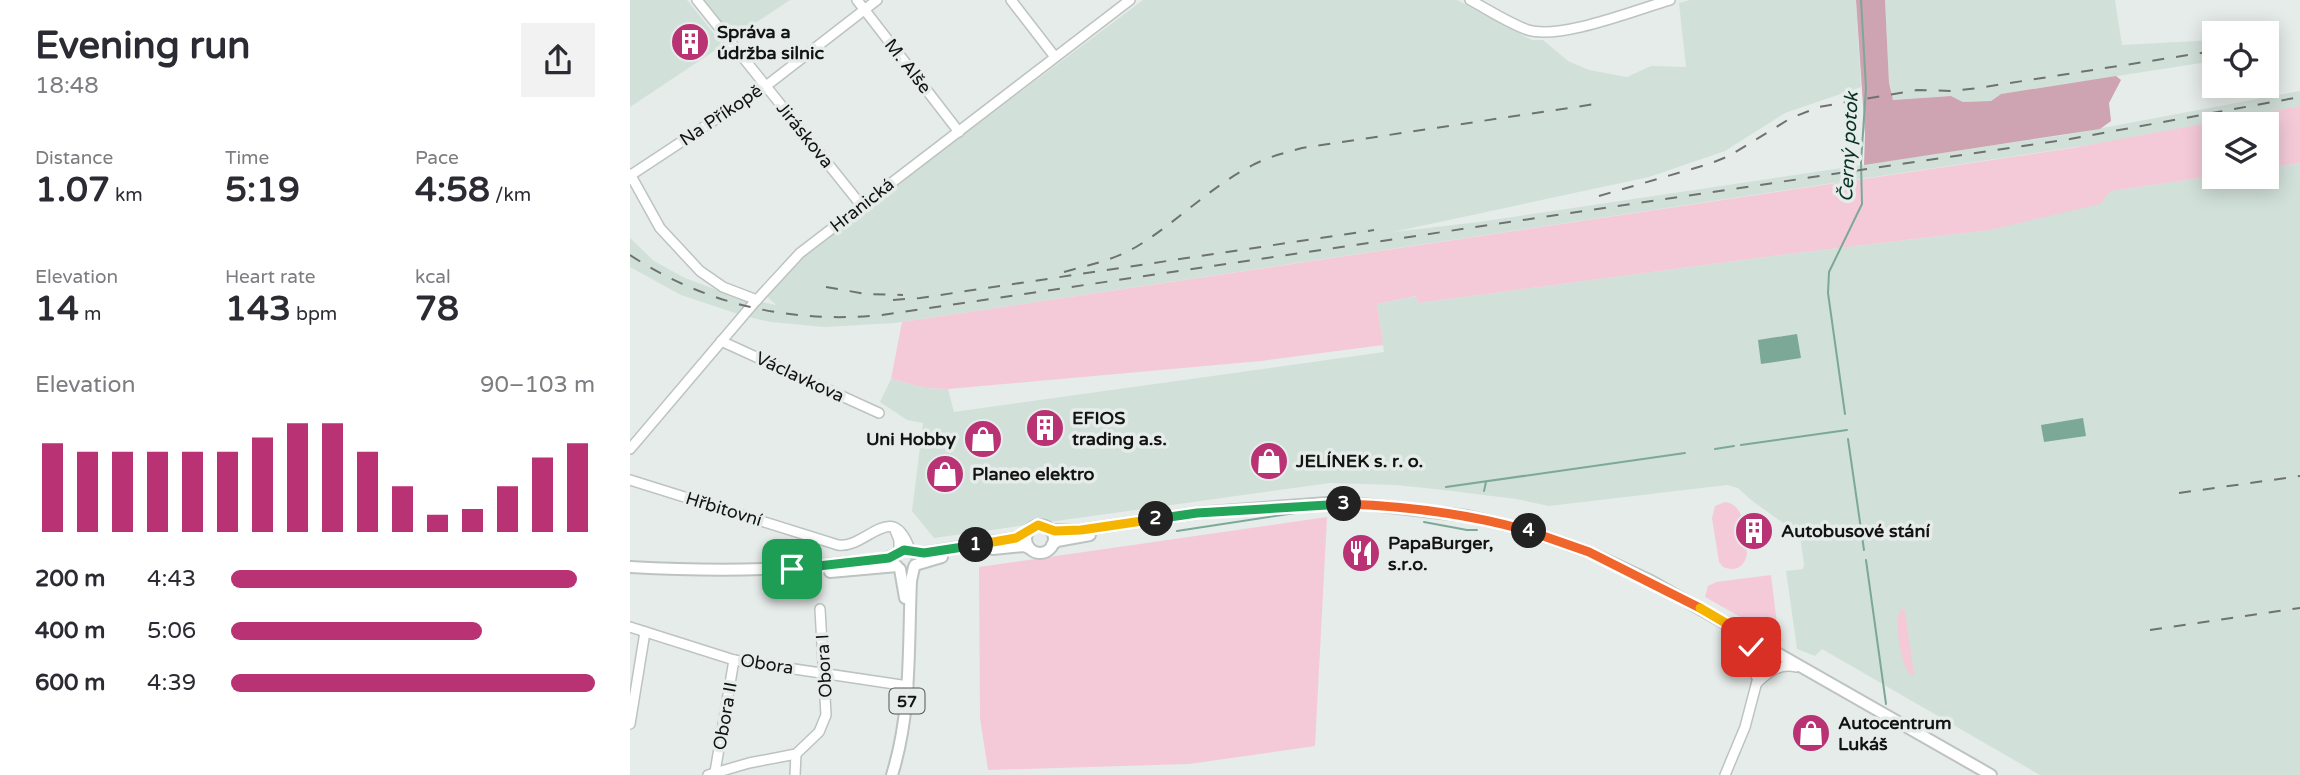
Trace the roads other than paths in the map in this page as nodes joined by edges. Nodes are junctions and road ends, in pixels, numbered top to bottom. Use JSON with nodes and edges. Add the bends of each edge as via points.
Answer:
{"nodes":[{"id":1,"x":697,"y":0,"type":"edge"},
{"id":2,"x":857,"y":0,"type":"edge"},
{"id":3,"x":877,"y":0,"type":"edge"},
{"id":4,"x":1011,"y":0,"type":"edge"},
{"id":5,"x":1130,"y":0,"type":"edge"},
{"id":6,"x":1470,"y":0,"type":"edge"},
{"id":7,"x":1670,"y":0,"type":"edge"},
{"id":8,"x":864,"y":10,"type":"junction"},
{"id":9,"x":1055,"y":57,"type":"junction"},
{"id":10,"x":766,"y":86,"type":"junction"},
{"id":11,"x":958,"y":132,"type":"junction"},
{"id":12,"x":630,"y":175,"type":"edge"},
{"id":13,"x":861,"y":205,"type":"junction"},
{"id":14,"x":757,"y":300,"type":"junction"},
{"id":15,"x":721,"y":341,"type":"junction"},
{"id":16,"x":879,"y":413,"type":"dead end"},
{"id":17,"x":630,"y":449,"type":"edge"},
{"id":18,"x":630,"y":481,"type":"edge"},
{"id":19,"x":1259,"y":509,"type":"junction"},
{"id":20,"x":1050,"y":530,"type":"junction"},
{"id":21,"x":1027,"y":533,"type":"junction"},
{"id":22,"x":1052,"y":545,"type":"junction"},
{"id":23,"x":1029,"y":548,"type":"junction"},
{"id":24,"x":903,"y":557,"type":"junction"},
{"id":25,"x":914,"y":566,"type":"junction"},
{"id":26,"x":630,"y":567,"type":"edge"},
{"id":27,"x":630,"y":574,"type":"edge"},
{"id":28,"x":724,"y":574,"type":"junction"},
{"id":29,"x":820,"y":608,"type":"dead end"},
{"id":30,"x":909,"y":625,"type":"junction"},
{"id":31,"x":630,"y":626,"type":"edge"},
{"id":32,"x":645,"y":632,"type":"junction"},
{"id":33,"x":1746,"y":635,"type":"junction"},
{"id":34,"x":1772,"y":649,"type":"junction"},
{"id":35,"x":734,"y":660,"type":"junction"},
{"id":36,"x":1805,"y":669,"type":"junction"},
{"id":37,"x":825,"y":673,"type":"junction"},
{"id":38,"x":1756,"y":684,"type":"junction"},
{"id":39,"x":908,"y":686,"type":"junction"},
{"id":40,"x":630,"y":723,"type":"edge"},
{"id":41,"x":796,"y":754,"type":"junction"},
{"id":42,"x":711,"y":774,"type":"edge"},
{"id":43,"x":794,"y":775,"type":"edge"},
{"id":44,"x":892,"y":775,"type":"edge"},
{"id":45,"x":1725,"y":775,"type":"edge"},
{"id":46,"x":1991,"y":775,"type":"edge"}],
"edges":[{"from":1,"to":10,"type":"street","name":"Jiráskova"},
{"from":2,"to":8,"type":"street","name":"M. Alše"},
{"from":3,"to":8,"type":"street","name":"Na Příkopě"},
{"from":4,"to":9,"type":"street"},
{"from":5,"to":9,"type":"street","name":"Hranická"},
{"from":6,"to":7,"type":"street","via":[[1521,27],[1545,33]]},
{"from":8,"to":10,"type":"street","name":"Na Příkopě"},
{"from":8,"to":11,"type":"street","name":"M. Alše"},
{"from":9,"to":11,"type":"street","name":"Hranická"},
{"from":10,"to":12,"type":"street","name":"Na Příkopě"},
{"from":10,"to":13,"type":"street","name":"Jiráskova"},
{"from":11,"to":13,"type":"street","name":"Hranická"},
{"from":12,"to":14,"type":"street","via":[[660,228],[700,271]]},
{"from":13,"to":14,"type":"street","name":"Hranická","via":[[800,253]]},
{"from":14,"to":15,"type":"street","name":"Hranická"},
{"from":15,"to":16,"type":"street","name":"Václavkova"},
{"from":15,"to":17,"type":"street","name":"Hranická"},
{"from":18,"to":24,"type":"street","name":"Hřbitovní","via":[[838,545],[853,544],[888,527],[905,537]]},
{"from":19,"to":20,"type":"main road"},
{"from":19,"to":22,"type":"main road"},
{"from":19,"to":33,"type":"main road","via":[[1327,503],[1373,505],[1467,516],[1523,529],[1610,561]]},
{"from":20,"to":21,"type":"main road","via":[[1038,525]]},
{"from":20,"to":22,"type":"main road"},
{"from":21,"to":23,"type":"main road"},
{"from":21,"to":24,"type":"main road"},
{"from":22,"to":23,"type":"main road","via":[[1041,553]]},
{"from":23,"to":25,"type":"main road","via":[[937,558]]},
{"from":24,"to":25,"type":"main road","via":[[907,570]]},
{"from":24,"to":28,"type":"main road","via":[[779,577]]},
{"from":24,"to":30,"type":"main road","number":"57"},
{"from":25,"to":30,"type":"main road","number":"57"},
{"from":26,"to":28,"type":"main road"},
{"from":27,"to":28,"type":"main road"},
{"from":29,"to":37,"type":"street","name":"Obora I"},
{"from":30,"to":39,"type":"main road","number":"57"},
{"from":31,"to":32,"type":"street","name":"Obora"},
{"from":32,"to":35,"type":"street","name":"Obora"},
{"from":32,"to":40,"type":"street"},
{"from":33,"to":34,"type":"main road"},
{"from":33,"to":38,"type":"street","via":[[1755,657]]},
{"from":34,"to":36,"type":"main road"},
{"from":34,"to":38,"type":"street"},
{"from":35,"to":37,"type":"street","name":"Obora"},
{"from":35,"to":42,"type":"street","name":"Obora II"},
{"from":36,"to":38,"type":"street","via":[[1788,664]]},
{"from":36,"to":46,"type":"main road"},
{"from":37,"to":39,"type":"street","name":"Obora"},
{"from":37,"to":41,"type":"street","name":"Obora I","via":[[826,715],[819,732]]},
{"from":38,"to":45,"type":"street"},
{"from":39,"to":44,"type":"main road","number":"57","via":[[904,730]]},
{"from":41,"to":42,"type":"street"},
{"from":41,"to":43,"type":"street"}]}
